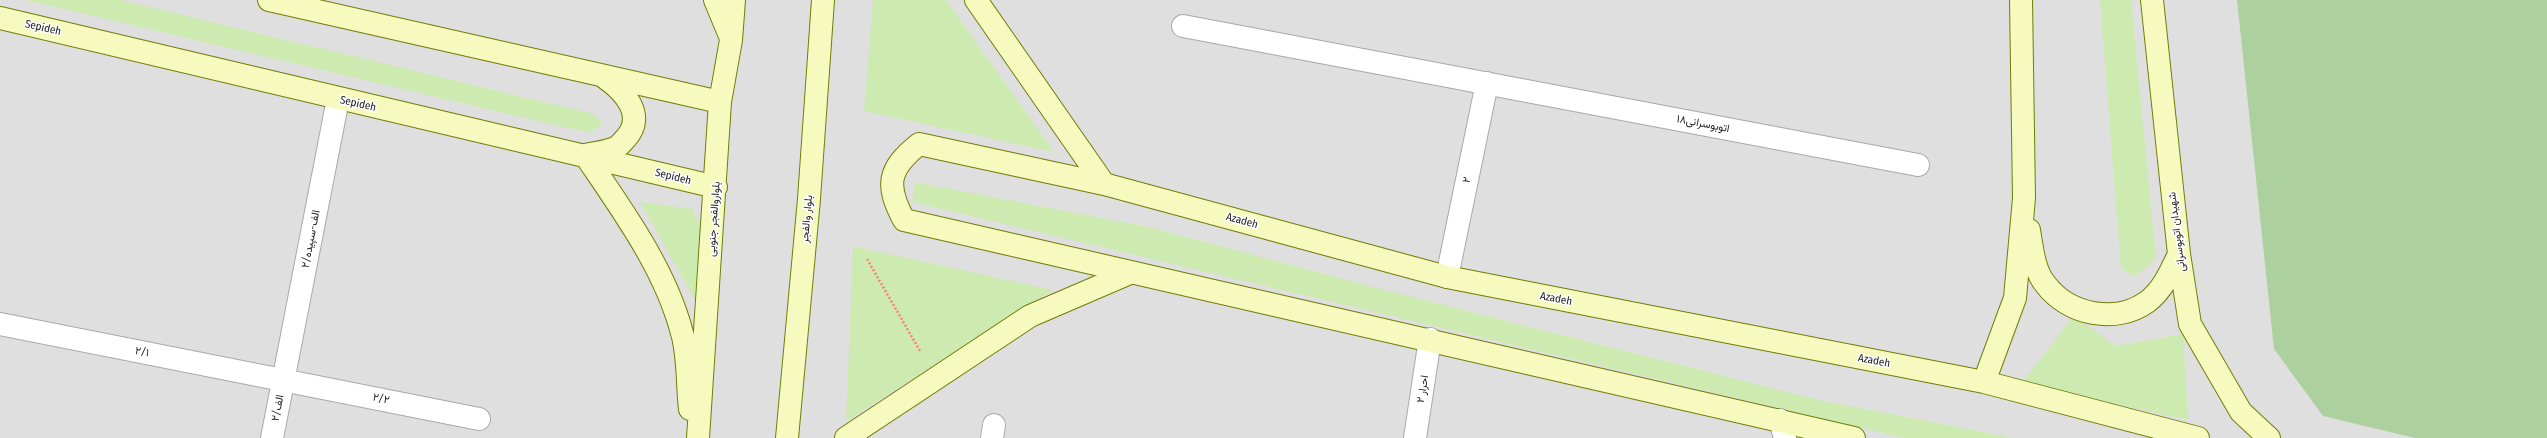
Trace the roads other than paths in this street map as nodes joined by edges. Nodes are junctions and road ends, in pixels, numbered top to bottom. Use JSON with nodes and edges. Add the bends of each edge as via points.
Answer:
{"nodes":[{"id":1,"x":269,"y":0,"type":"edge"},
{"id":2,"x":715,"y":0,"type":"edge"},
{"id":3,"x":734,"y":0,"type":"edge"},
{"id":4,"x":823,"y":0,"type":"edge"},
{"id":5,"x":976,"y":0,"type":"edge"},
{"id":6,"x":2021,"y":0,"type":"edge"},
{"id":7,"x":2152,"y":0,"type":"edge"},
{"id":8,"x":0,"y":18,"type":"edge"},
{"id":9,"x":1183,"y":26,"type":"dead end"},
{"id":10,"x":731,"y":40,"type":"junction"},
{"id":11,"x":603,"y":76,"type":"junction"},
{"id":12,"x":1487,"y":83,"type":"junction"},
{"id":13,"x":338,"y":99,"type":"junction"},
{"id":14,"x":720,"y":102,"type":"junction"},
{"id":15,"x":585,"y":155,"type":"junction"},
{"id":16,"x":1918,"y":165,"type":"dead end"},
{"id":17,"x":1104,"y":184,"type":"junction"},
{"id":18,"x":716,"y":187,"type":"junction"},
{"id":19,"x":2024,"y":198,"type":"junction"},
{"id":20,"x":2179,"y":254,"type":"junction"},
{"id":21,"x":1130,"y":273,"type":"junction"},
{"id":22,"x":1447,"y":277,"type":"junction"},
{"id":23,"x":0,"y":324,"type":"edge"},
{"id":24,"x":1430,"y":339,"type":"junction"},
{"id":25,"x":283,"y":379,"type":"junction"},
{"id":26,"x":1984,"y":382,"type":"junction"},
{"id":27,"x":479,"y":419,"type":"dead end"},
{"id":28,"x":1783,"y":429,"type":"edge"},
{"id":29,"x":272,"y":438,"type":"edge"},
{"id":30,"x":692,"y":438,"type":"edge"},
{"id":31,"x":698,"y":438,"type":"edge"},
{"id":32,"x":787,"y":438,"type":"edge"},
{"id":33,"x":846,"y":438,"type":"edge"},
{"id":34,"x":1415,"y":438,"type":"edge"},
{"id":35,"x":1854,"y":438,"type":"edge"},
{"id":36,"x":2198,"y":438,"type":"edge"},
{"id":37,"x":2269,"y":438,"type":"edge"}],
"edges":[{"from":1,"to":11,"type":"main road"},
{"from":2,"to":10,"type":"main road"},
{"from":3,"to":10,"type":"main road","name":"بلواروالفجر جنوبی"},
{"from":4,"to":32,"type":"main road","name":"بلوار والفجر","via":[[811,176]]},
{"from":5,"to":17,"type":"main road"},
{"from":6,"to":19,"type":"main road"},
{"from":7,"to":20,"type":"main road","name":"شهیدان اتوبوسرانی"},
{"from":8,"to":13,"type":"main road","name":"Sepideh"},
{"from":9,"to":12,"type":"street","name":"اتوبوسرانی۱۸"},
{"from":10,"to":14,"type":"main road","name":"بلواروالفجر جنوبی"},
{"from":11,"to":14,"type":"main road"},
{"from":11,"to":15,"type":"main road","via":[[620,88],[630,101],[634,118],[630,133],[616,148]]},
{"from":12,"to":16,"type":"street","name":"اتوبوسرانی۱۸"},
{"from":12,"to":22,"type":"street","name":"۲"},
{"from":13,"to":15,"type":"main road","name":"Sepideh"},
{"from":13,"to":25,"type":"street","name":"۲/الف-سپیده"},
{"from":14,"to":18,"type":"main road","name":"بلواروالفجر جنوبی"},
{"from":15,"to":18,"type":"main road","name":"Sepideh"},
{"from":15,"to":30,"type":"main road","via":[[624,213],[665,286],[683,334]]},
{"from":17,"to":21,"type":"main road","name":"Azadeh","via":[[919,144],[901,158],[892,178],[893,200],[904,220]]},
{"from":17,"to":22,"type":"main road","name":"Azadeh"},
{"from":18,"to":31,"type":"main road","name":"بلواروالفجر جنوبی"},
{"from":19,"to":20,"type":"main road","via":[[2034,259],[2045,285],[2066,304],[2093,314],[2121,313],[2147,302],[2167,281]]},
{"from":19,"to":26,"type":"main road","via":[[2015,298]]},
{"from":20,"to":37,"type":"main road","name":"شهیدان اتوبوسرانی","via":[[2190,324],[2241,412]]},
{"from":21,"to":24,"type":"main road"},
{"from":21,"to":33,"type":"main road","via":[[1030,316]]},
{"from":22,"to":26,"type":"main road","name":"Azadeh"},
{"from":23,"to":25,"type":"street","name":"۲/۱"},
{"from":24,"to":28,"type":"main road"},
{"from":24,"to":34,"type":"street","name":"۲ احرار"},
{"from":25,"to":27,"type":"street","name":"۲/۲"},
{"from":25,"to":29,"type":"street","name":"۲/الف"},
{"from":26,"to":36,"type":"main road","name":"Azadeh"},
{"from":28,"to":35,"type":"main road"}]}
